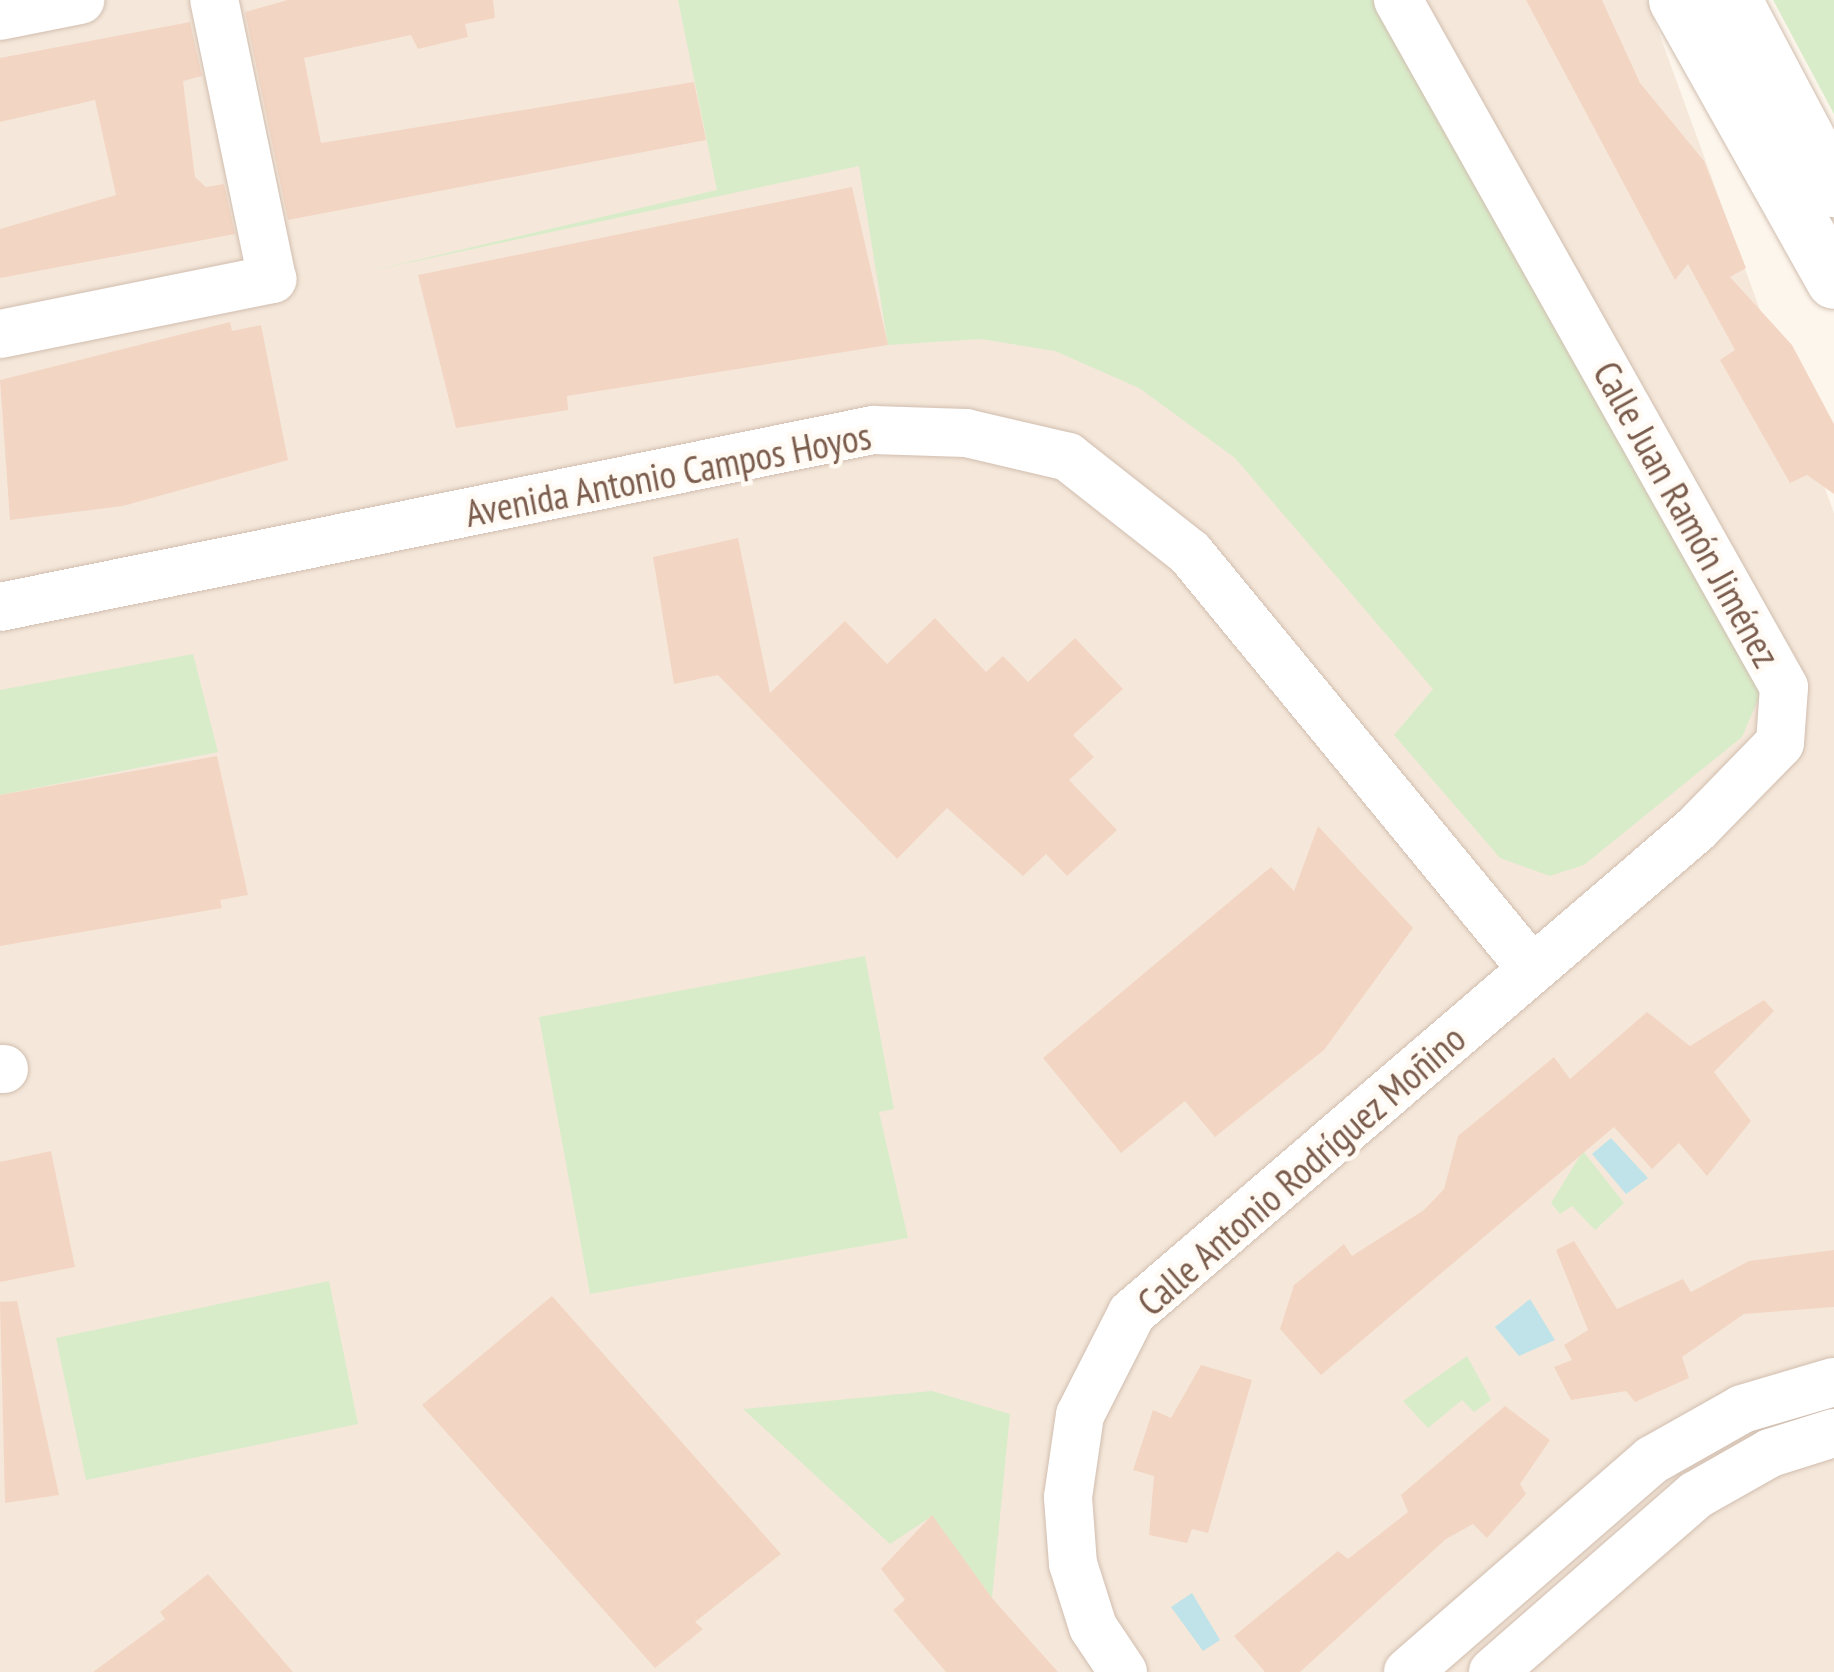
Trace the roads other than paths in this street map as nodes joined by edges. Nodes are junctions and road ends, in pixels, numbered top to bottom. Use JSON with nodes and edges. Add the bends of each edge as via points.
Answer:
{"nodes":[{"id":1,"x":80,"y":0,"type":"edge"},
{"id":2,"x":214,"y":0,"type":"edge"},
{"id":3,"x":1398,"y":0,"type":"edge"},
{"id":4,"x":1676,"y":0,"type":"edge"},
{"id":5,"x":1734,"y":0,"type":"edge"},
{"id":6,"x":7,"y":10,"type":"edge"},
{"id":7,"x":1834,"y":189,"type":"edge"},
{"id":8,"x":1834,"y":281,"type":"edge"},
{"id":9,"x":0,"y":334,"type":"edge"},
{"id":10,"x":0,"y":607,"type":"edge"},
{"id":11,"x":1532,"y":969,"type":"junction"},
{"id":12,"x":1834,"y":1382,"type":"edge"},
{"id":13,"x":1834,"y":1433,"type":"edge"},
{"id":14,"x":1123,"y":1672,"type":"edge"},
{"id":15,"x":1408,"y":1672,"type":"edge"},
{"id":16,"x":1494,"y":1672,"type":"edge"}],
"edges":[{"from":1,"to":6,"type":"street"},
{"from":2,"to":9,"type":"street","via":[[272,279]]},
{"from":3,"to":11,"type":"street","name":"Calle Juan Ramón Jiménez","via":[[1784,687],[1780,743],[1696,830]]},
{"from":4,"to":8,"type":"main road"},
{"from":5,"to":7,"type":"main road"},
{"from":10,"to":11,"type":"street","name":"Avenida Antonio Campos Hoyos","via":[[873,430],[983,437],[1068,457],[1190,554]]},
{"from":11,"to":14,"type":"street","name":"Calle Antonio Rodríguez Moñino","via":[[1188,1259],[1132,1314],[1099,1368],[1080,1415],[1068,1497],[1073,1564],[1093,1627]]},
{"from":12,"to":15,"type":"street","via":[[1742,1409],[1652,1460]]},
{"from":13,"to":16,"type":"street","via":[[1770,1452],[1696,1495]]}]}
